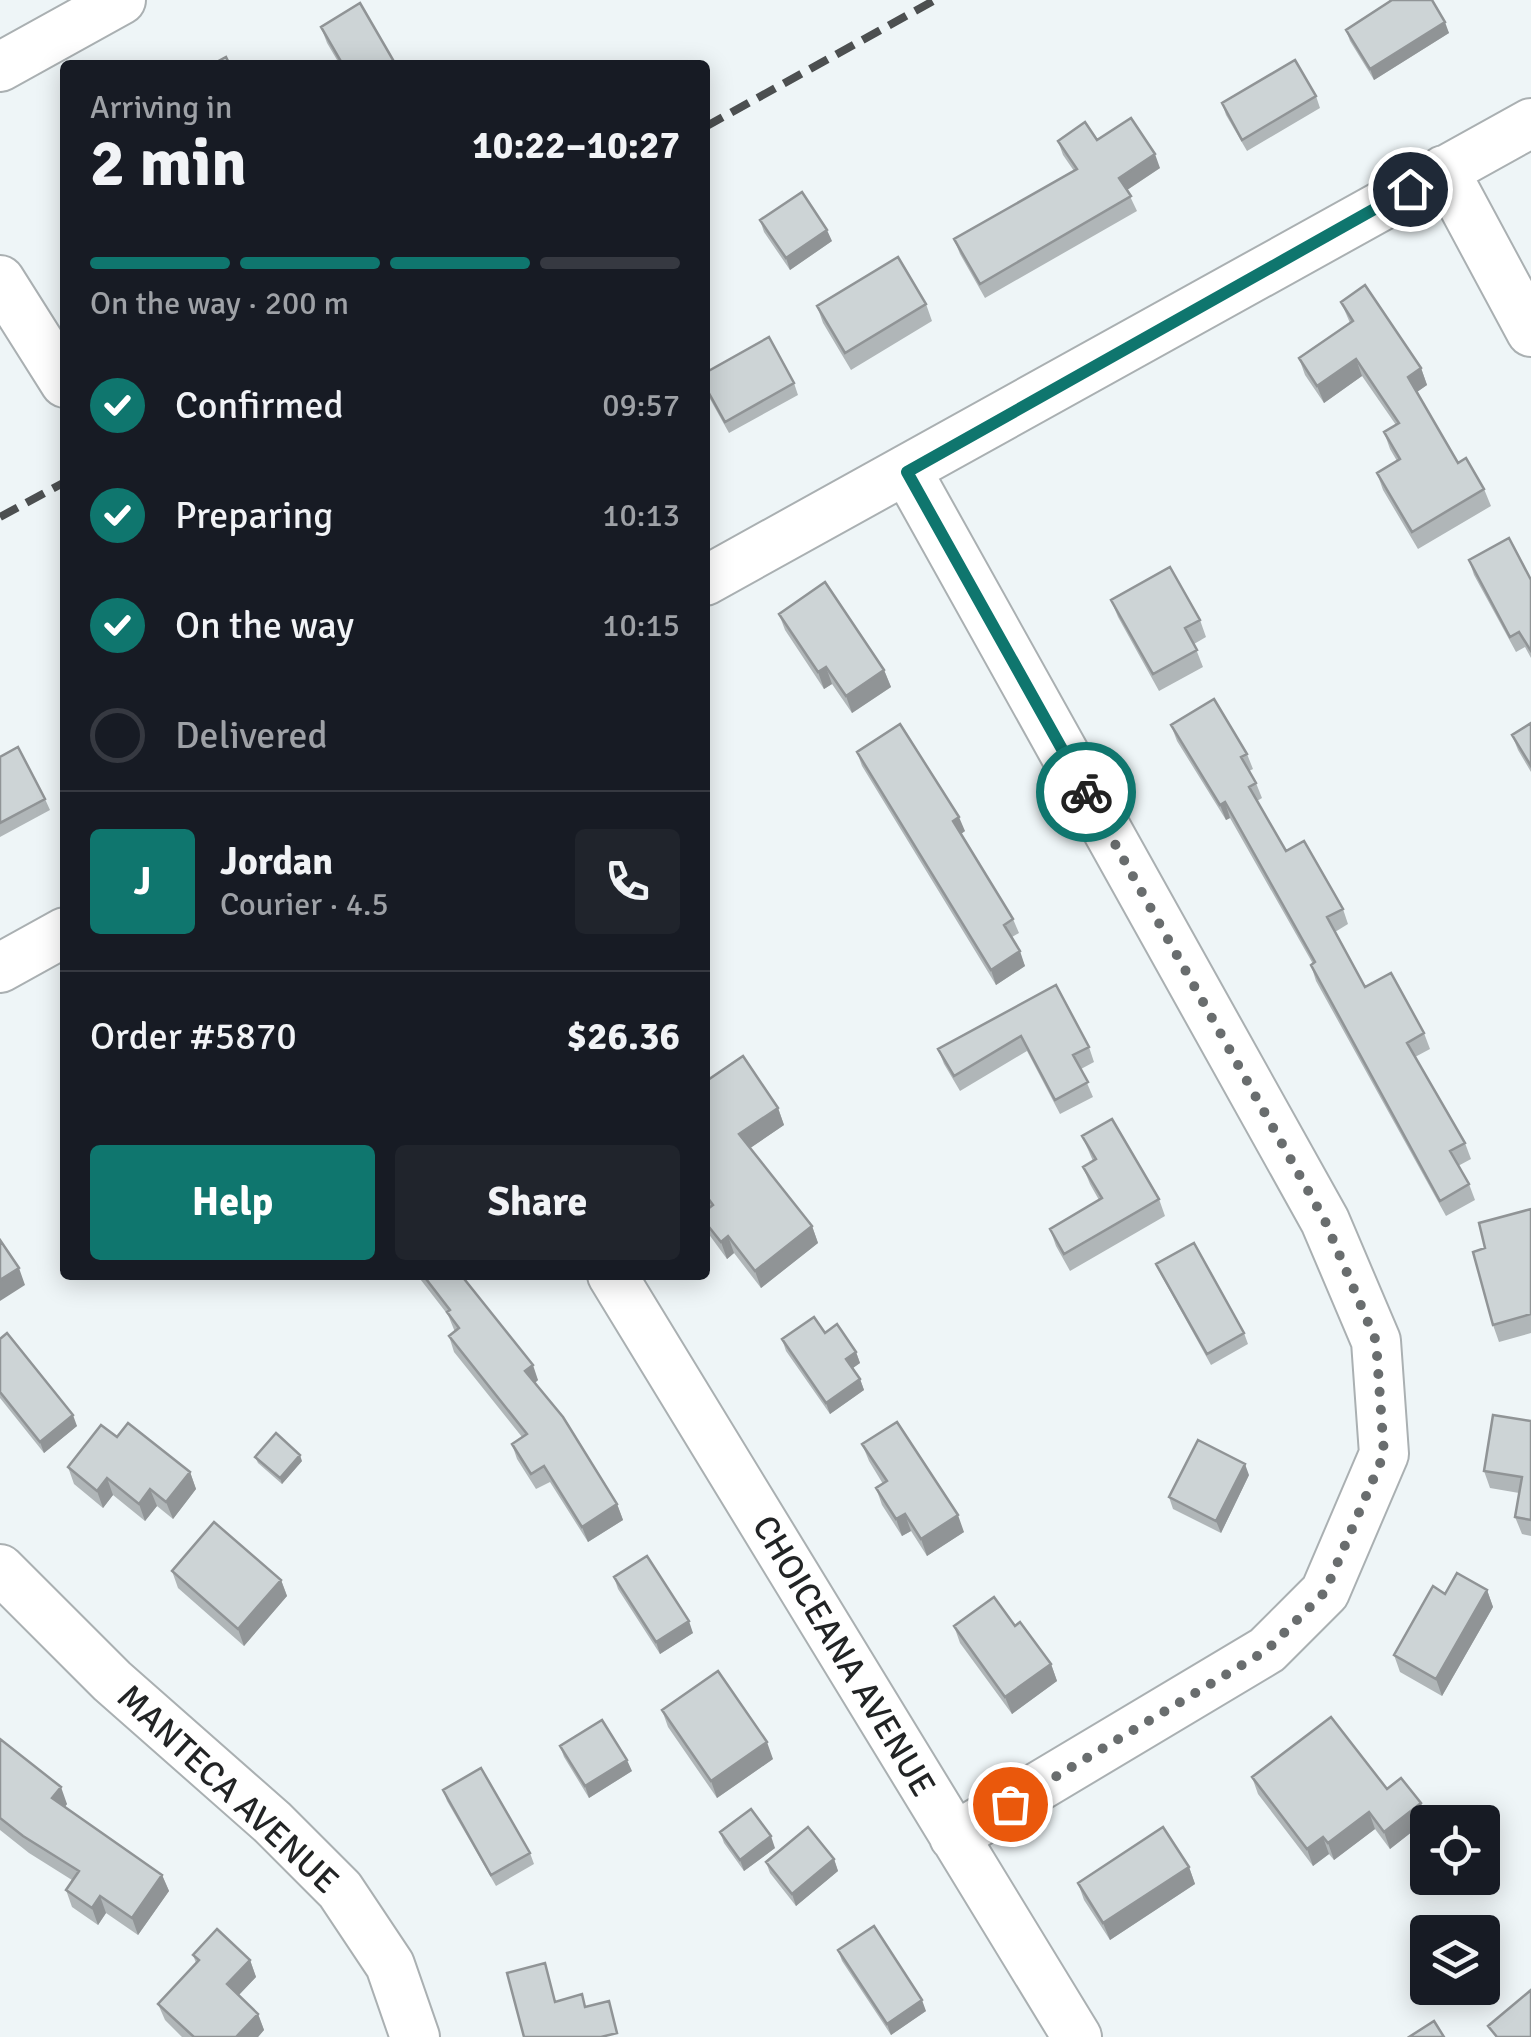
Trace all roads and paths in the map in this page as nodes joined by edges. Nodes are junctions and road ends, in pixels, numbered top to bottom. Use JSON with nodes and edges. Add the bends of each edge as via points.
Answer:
{"nodes":[{"id":1,"x":120,"y":0,"type":"edge"},
{"id":2,"x":0,"y":66,"type":"edge"},
{"id":3,"x":1531,"y":123,"type":"edge"},
{"id":4,"x":1444,"y":170,"type":"junction"},
{"id":5,"x":0,"y":280,"type":"edge"},
{"id":6,"x":1531,"y":332,"type":"edge"},
{"id":7,"x":60,"y":375,"type":"edge"},
{"id":8,"x":907,"y":472,"type":"junction"},
{"id":9,"x":710,"y":578,"type":"edge"},
{"id":10,"x":60,"y":935,"type":"edge"},
{"id":11,"x":0,"y":968,"type":"edge"},
{"id":12,"x":615,"y":1280,"type":"edge"},
{"id":13,"x":0,"y":1568,"type":"edge"},
{"id":14,"x":954,"y":1837,"type":"junction"},
{"id":15,"x":416,"y":2037,"type":"edge"},
{"id":16,"x":1078,"y":2037,"type":"edge"}],
"edges":[{"from":1,"to":2,"type":"street"},
{"from":3,"to":4,"type":"street"},
{"from":4,"to":6,"type":"street"},
{"from":4,"to":8,"type":"street"},
{"from":5,"to":7,"type":"street"},
{"from":8,"to":9,"type":"street"},
{"from":8,"to":14,"type":"street","via":[[1325,1221],[1376,1341],[1384,1454],[1325,1592],[1267,1650]]},
{"from":10,"to":11,"type":"street"},
{"from":12,"to":14,"type":"street","name":"CHOICEANA AVENUE"},
{"from":13,"to":15,"type":"street","name":"MANTECA AVENUE","via":[[112,1681],[340,1890],[390,1965]]},
{"from":14,"to":16,"type":"street","name":"CHOICEANA AVENUE"}]}
